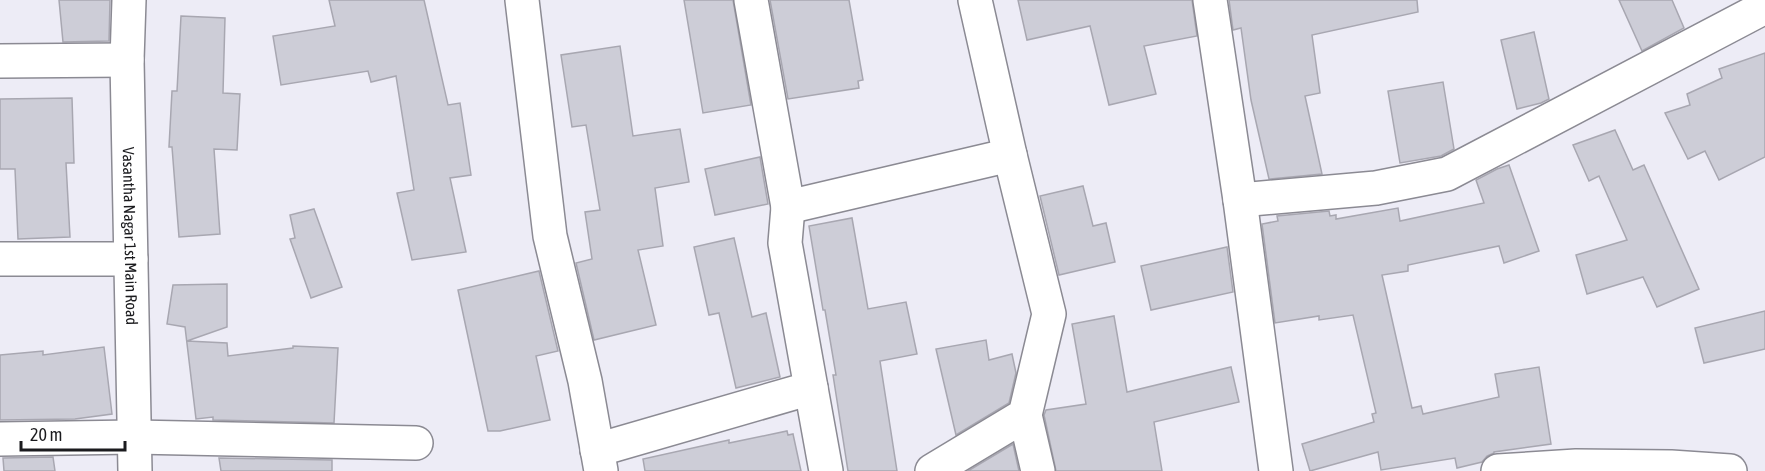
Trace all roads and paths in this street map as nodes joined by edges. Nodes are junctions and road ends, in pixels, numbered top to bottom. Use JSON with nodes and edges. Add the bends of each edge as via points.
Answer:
{"nodes":[{"id":1,"x":129,"y":0,"type":"edge"},
{"id":2,"x":522,"y":0,"type":"edge"},
{"id":3,"x":751,"y":0,"type":"edge"},
{"id":4,"x":975,"y":0,"type":"edge"},
{"id":5,"x":1210,"y":0,"type":"edge"},
{"id":6,"x":1765,"y":7,"type":"edge"},
{"id":7,"x":127,"y":60,"type":"junction"},
{"id":8,"x":0,"y":61,"type":"edge"},
{"id":9,"x":1010,"y":155,"type":"junction"},
{"id":10,"x":1240,"y":200,"type":"junction"},
{"id":11,"x":788,"y":207,"type":"junction"},
{"id":12,"x":0,"y":259,"type":"edge"},
{"id":13,"x":131,"y":259,"type":"junction"},
{"id":14,"x":811,"y":387,"type":"junction"},
{"id":15,"x":1025,"y":415,"type":"junction"},
{"id":16,"x":135,"y":437,"type":"junction"},
{"id":17,"x":0,"y":439,"type":"edge"},
{"id":18,"x":416,"y":443,"type":"dead end"},
{"id":19,"x":599,"y":461,"type":"edge"},
{"id":20,"x":135,"y":471,"type":"edge"},
{"id":21,"x":826,"y":471,"type":"edge"},
{"id":22,"x":932,"y":471,"type":"edge"},
{"id":23,"x":1038,"y":471,"type":"edge"},
{"id":24,"x":1276,"y":471,"type":"edge"},
{"id":25,"x":1498,"y":471,"type":"edge"},
{"id":26,"x":1730,"y":471,"type":"edge"}],
"edges":[{"from":1,"to":7,"type":"street","name":"Vasantha Nagar 1st Main Road"},
{"from":2,"to":19,"type":"street","via":[[550,236],[585,381]]},
{"from":3,"to":11,"type":"street"},
{"from":4,"to":9,"type":"street"},
{"from":5,"to":10,"type":"street"},
{"from":6,"to":10,"type":"street","via":[[1447,174],[1376,188]]},
{"from":7,"to":8,"type":"street"},
{"from":7,"to":13,"type":"street","name":"Vasantha Nagar 1st Main Road"},
{"from":9,"to":11,"type":"street"},
{"from":9,"to":15,"type":"street","via":[[1049,314]]},
{"from":10,"to":24,"type":"street"},
{"from":11,"to":14,"type":"street","via":[[785,243]]},
{"from":12,"to":13,"type":"street"},
{"from":13,"to":16,"type":"street","name":"Vasantha Nagar 1st Main Road"},
{"from":14,"to":19,"type":"street"},
{"from":14,"to":21,"type":"street"},
{"from":15,"to":22,"type":"street"},
{"from":15,"to":23,"type":"street"},
{"from":16,"to":17,"type":"street"},
{"from":16,"to":18,"type":"street"},
{"from":16,"to":20,"type":"street","name":"Vasantha Nagar 1st Main Road"},
{"from":25,"to":26,"type":"street","via":[[1576,466]]}]}
